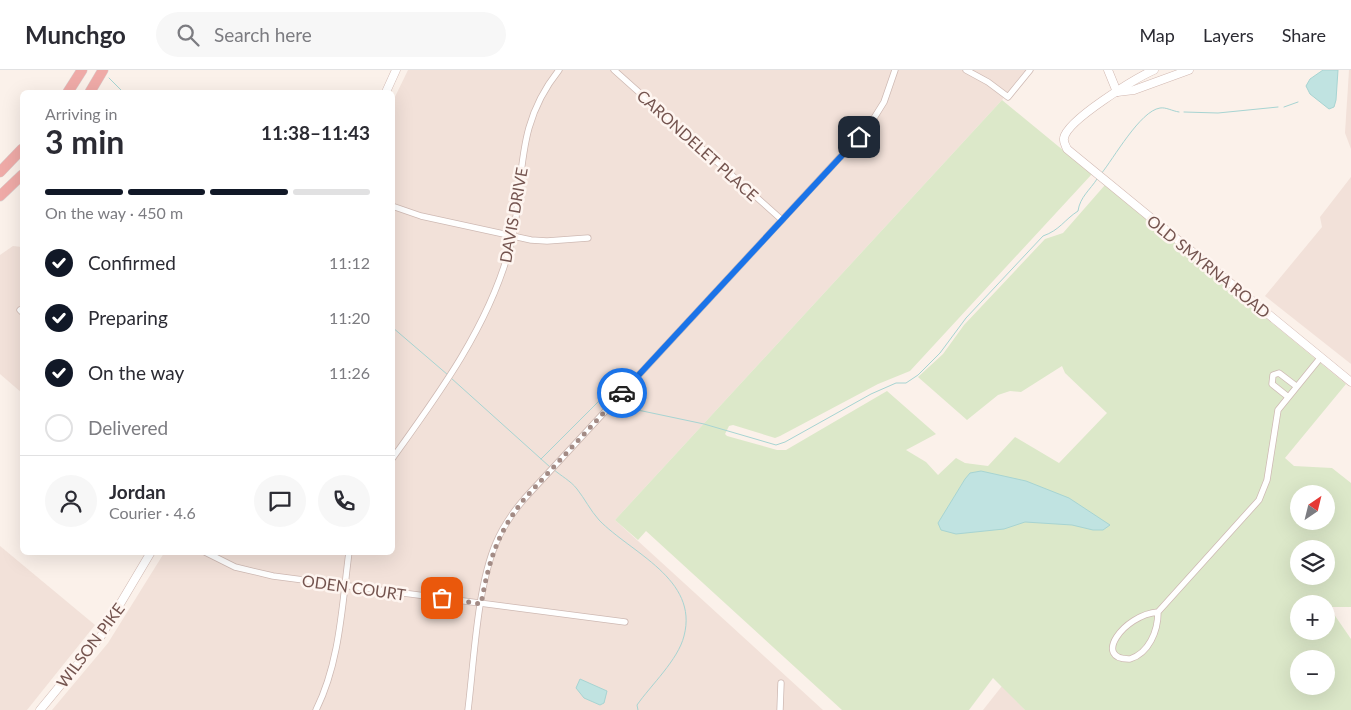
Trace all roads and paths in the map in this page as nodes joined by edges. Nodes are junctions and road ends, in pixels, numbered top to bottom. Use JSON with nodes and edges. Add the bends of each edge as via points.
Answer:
{"nodes":[{"id":1,"x":82,"y":70,"type":"edge"},
{"id":2,"x":103,"y":70,"type":"edge"},
{"id":3,"x":396,"y":70,"type":"edge"},
{"id":4,"x":559,"y":70,"type":"edge"},
{"id":5,"x":614,"y":70,"type":"edge"},
{"id":6,"x":895,"y":70,"type":"edge"},
{"id":7,"x":966,"y":70,"type":"edge"},
{"id":8,"x":1030,"y":70,"type":"edge"},
{"id":9,"x":1108,"y":70,"type":"edge"},
{"id":10,"x":1154,"y":70,"type":"edge"},
{"id":11,"x":1189,"y":70,"type":"edge"},
{"id":12,"x":69,"y":90,"type":"edge"},
{"id":13,"x":91,"y":90,"type":"edge"},
{"id":14,"x":387,"y":90,"type":"edge"},
{"id":15,"x":1118,"y":92,"type":"junction"},
{"id":16,"x":20,"y":151,"type":"edge"},
{"id":17,"x":0,"y":172,"type":"edge"},
{"id":18,"x":20,"y":177,"type":"edge"},
{"id":19,"x":0,"y":196,"type":"edge"},
{"id":20,"x":395,"y":207,"type":"edge"},
{"id":21,"x":782,"y":220,"type":"junction"},
{"id":22,"x":513,"y":236,"type":"junction"},
{"id":23,"x":588,"y":238,"type":"dead end"},
{"id":24,"x":1321,"y":357,"type":"junction"},
{"id":25,"x":1351,"y":382,"type":"edge"},
{"id":26,"x":1296,"y":386,"type":"junction"},
{"id":27,"x":1287,"y":396,"type":"junction"},
{"id":28,"x":395,"y":455,"type":"edge"},
{"id":29,"x":149,"y":555,"type":"edge"},
{"id":30,"x":211,"y":555,"type":"edge"},
{"id":31,"x":349,"y":555,"type":"edge"},
{"id":32,"x":344,"y":585,"type":"junction"},
{"id":33,"x":481,"y":604,"type":"junction"},
{"id":34,"x":1158,"y":612,"type":"junction"},
{"id":35,"x":625,"y":622,"type":"dead end"},
{"id":36,"x":780,"y":683,"type":"dead end"},
{"id":37,"x":40,"y":710,"type":"edge"},
{"id":38,"x":316,"y":710,"type":"edge"},
{"id":39,"x":468,"y":710,"type":"edge"},
{"id":40,"x":780,"y":710,"type":"edge"}],
"edges":[{"from":1,"to":12,"type":"highway"},
{"from":2,"to":13,"type":"highway"},
{"from":3,"to":14,"type":"street"},
{"from":4,"to":22,"type":"street","name":"DAVIS DRIVE","via":[[541,95],[528,126]]},
{"from":5,"to":21,"type":"street","name":"CARONDELET PLACE"},
{"from":6,"to":21,"type":"street","via":[[879,113]]},
{"from":7,"to":8,"type":"street","via":[[1008,97]]},
{"from":9,"to":15,"type":"street"},
{"from":10,"to":15,"type":"street"},
{"from":11,"to":15,"type":"street","via":[[1134,90]]},
{"from":15,"to":24,"type":"street","name":"OLD SMYRNA ROAD","via":[[1090,110],[1066,134],[1067,150]]},
{"from":16,"to":17,"type":"highway"},
{"from":18,"to":19,"type":"highway"},
{"from":20,"to":22,"type":"street","via":[[421,216]]},
{"from":21,"to":33,"type":"street","via":[[525,498],[503,528],[490,559]]},
{"from":22,"to":23,"type":"street","via":[[547,241]]},
{"from":22,"to":28,"type":"street","name":"DAVIS DRIVE","via":[[486,313],[451,374]]},
{"from":24,"to":25,"type":"street","name":"OLD SMYRNA ROAD"},
{"from":24,"to":26,"type":"street"},
{"from":26,"to":27,"type":"street"},
{"from":26,"to":27,"type":"street","via":[[1279,373],[1273,374],[1272,384]]},
{"from":27,"to":34,"type":"street","via":[[1277,414],[1264,491],[1252,509],[1202,558]]},
{"from":29,"to":37,"type":"street","name":"WILSON PIKE","via":[[101,636]]},
{"from":30,"to":32,"type":"street","name":"ODEN COURT","via":[[256,573]]},
{"from":31,"to":32,"type":"street"},
{"from":32,"to":33,"type":"street","name":"ODEN COURT"},
{"from":32,"to":38,"type":"street","via":[[333,662]]},
{"from":33,"to":35,"type":"street","name":"ODEN COURT"},
{"from":33,"to":39,"type":"street"},
{"from":34,"to":34,"type":"street","via":[[1154,634],[1144,650],[1130,659],[1116,655],[1113,643],[1123,628],[1141,616]]},
{"from":36,"to":40,"type":"street"}]}
